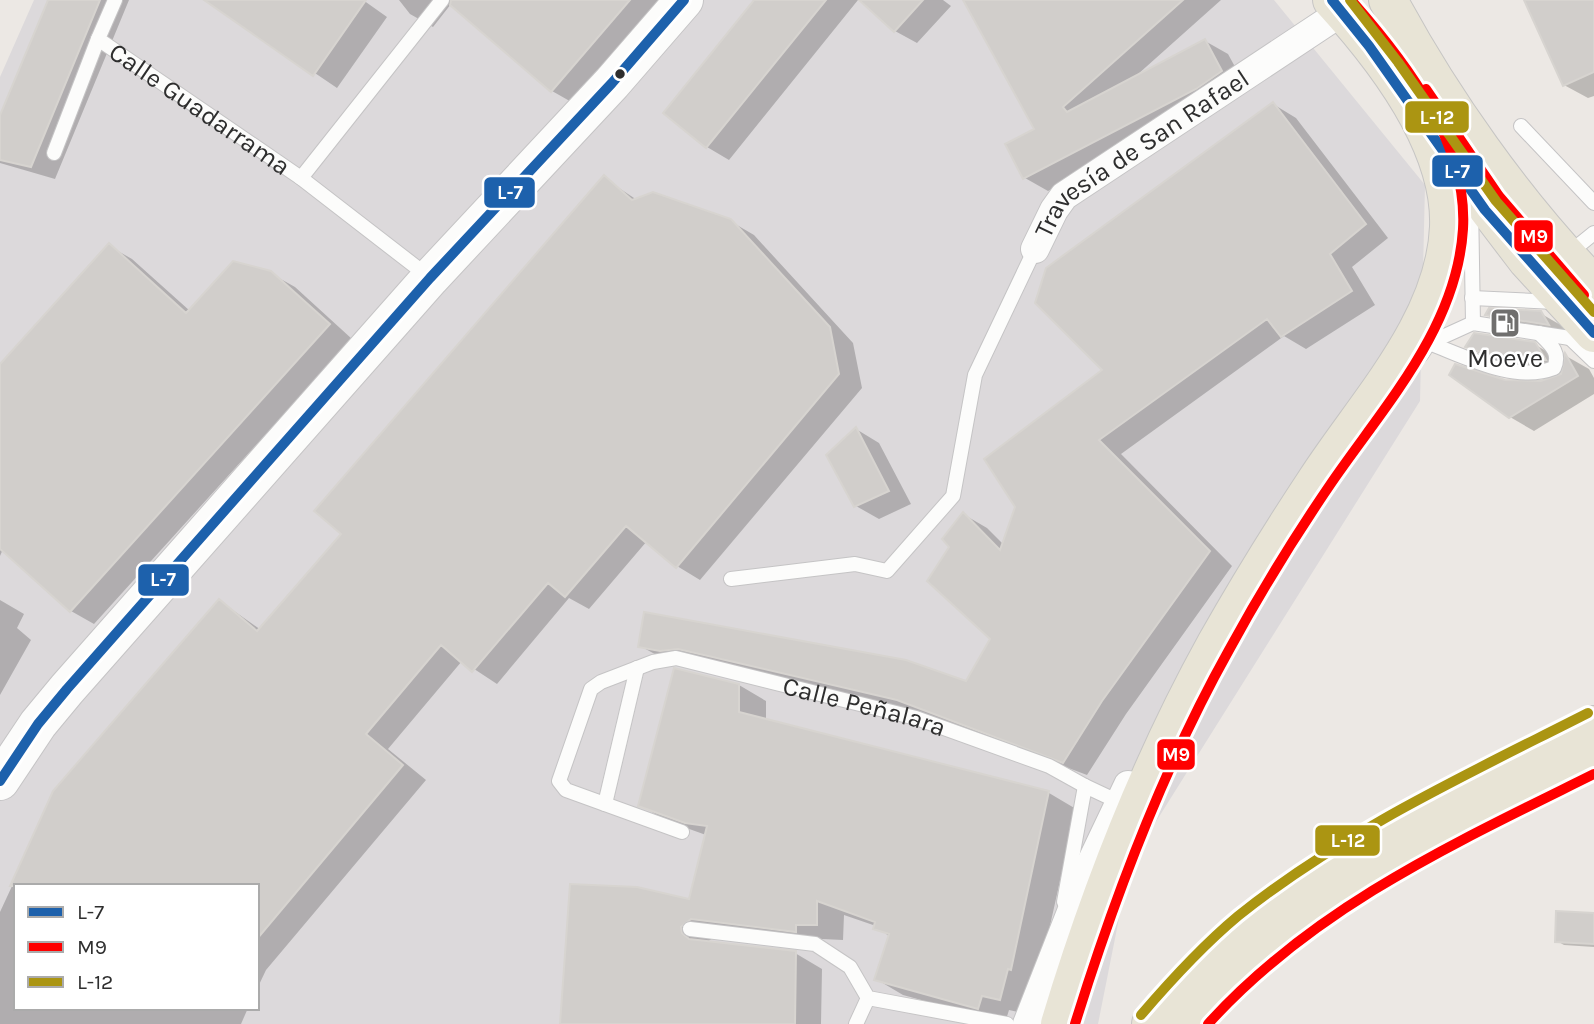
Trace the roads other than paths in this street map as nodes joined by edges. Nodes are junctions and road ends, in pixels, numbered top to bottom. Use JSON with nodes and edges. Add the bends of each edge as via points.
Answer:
{"nodes":[{"id":1,"x":115,"y":0,"type":"edge"},
{"id":2,"x":442,"y":0,"type":"edge"},
{"id":3,"x":684,"y":0,"type":"edge"},
{"id":4,"x":1388,"y":0,"type":"edge"},
{"id":5,"x":1338,"y":6,"type":"edge"},
{"id":6,"x":98,"y":39,"type":"junction"},
{"id":7,"x":1409,"y":100,"type":"junction"},
{"id":8,"x":1521,"y":126,"type":"dead end"},
{"id":9,"x":54,"y":153,"type":"dead end"},
{"id":10,"x":301,"y":178,"type":"junction"},
{"id":11,"x":1471,"y":190,"type":"junction"},
{"id":12,"x":1594,"y":203,"type":"edge"},
{"id":13,"x":1580,"y":244,"type":"edge"},
{"id":14,"x":1035,"y":249,"type":"joint"},
{"id":15,"x":430,"y":278,"type":"junction"},
{"id":16,"x":1472,"y":298,"type":"junction"},
{"id":17,"x":1581,"y":315,"type":"edge"},
{"id":18,"x":1473,"y":323,"type":"junction"},
{"id":19,"x":1539,"y":332,"type":"junction"},
{"id":20,"x":1594,"y":343,"type":"edge"},
{"id":21,"x":1429,"y":344,"type":"junction"},
{"id":22,"x":1594,"y":361,"type":"edge"},
{"id":23,"x":1260,"y":571,"type":"junction"},
{"id":24,"x":731,"y":579,"type":"dead end"},
{"id":25,"x":637,"y":668,"type":"junction"},
{"id":26,"x":1594,"y":725,"type":"edge"},
{"id":27,"x":1594,"y":758,"type":"edge"},
{"id":28,"x":0,"y":781,"type":"edge"},
{"id":29,"x":1086,"y":786,"type":"junction"},
{"id":30,"x":1119,"y":802,"type":"junction"},
{"id":31,"x":605,"y":804,"type":"junction"},
{"id":32,"x":682,"y":832,"type":"dead end"},
{"id":33,"x":690,"y":929,"type":"dead end"},
{"id":34,"x":1054,"y":956,"type":"junction"},
{"id":35,"x":868,"y":998,"type":"junction"},
{"id":36,"x":856,"y":1024,"type":"edge"},
{"id":37,"x":1007,"y":1024,"type":"edge"},
{"id":38,"x":1027,"y":1024,"type":"edge"},
{"id":39,"x":1060,"y":1024,"type":"edge"},
{"id":40,"x":1151,"y":1024,"type":"edge"},
{"id":41,"x":1189,"y":1024,"type":"edge"}],
"edges":[{"from":1,"to":6,"type":"lane","name":"Calle Guadarrama"},
{"from":2,"to":10,"type":"lane","name":"Calle Guadarrama"},
{"from":3,"to":15,"type":"main road"},
{"from":4,"to":13,"type":"main road","via":[[1483,150]]},
{"from":5,"to":7,"type":"main road"},
{"from":5,"to":14,"type":"street","name":"Travesía de San Rafael","via":[[1064,195]]},
{"from":6,"to":9,"type":"lane","name":"Calle Guadarrama"},
{"from":6,"to":10,"type":"lane","name":"Calle Guadarrama"},
{"from":7,"to":11,"type":"main road"},
{"from":7,"to":23,"type":"main road","via":[[1436,154],[1447,194],[1448,237],[1437,283],[1411,338]]},
{"from":8,"to":12,"type":"lane"},
{"from":10,"to":15,"type":"lane","name":"Calle Guadarrama"},
{"from":11,"to":16,"type":"lane"},
{"from":11,"to":17,"type":"main road"},
{"from":13,"to":17,"type":"main road"},
{"from":14,"to":24,"type":"lane","name":"Travesía de San Rafael","via":[[975,374],[953,496],[887,571],[855,564]]},
{"from":15,"to":28,"type":"main road","via":[[67,689]]},
{"from":16,"to":17,"type":"lane"},
{"from":16,"to":18,"type":"lane"},
{"from":17,"to":19,"type":"lane"},
{"from":17,"to":20,"type":"lane"},
{"from":17,"to":22,"type":"lane"},
{"from":18,"to":19,"type":"lane"},
{"from":18,"to":21,"type":"lane"},
{"from":19,"to":21,"type":"lane","via":[[1558,359],[1554,368],[1539,374],[1525,374]]},
{"from":21,"to":23,"type":"lane","via":[[1328,492]]},
{"from":23,"to":30,"type":"street","via":[[1218,620]]},
{"from":23,"to":39,"type":"main road","via":[[1156,760],[1114,860]]},
{"from":25,"to":29,"type":"lane","name":"Calle Peñalara","via":[[676,658],[916,718],[1049,766]]},
{"from":25,"to":31,"type":"lane"},
{"from":25,"to":31,"type":"lane","name":"Calle Peñalara","via":[[591,689],[559,780],[566,790]]},
{"from":26,"to":40,"type":"main road","via":[[1406,822],[1305,882],[1214,954]]},
{"from":27,"to":41,"type":"main road","via":[[1421,847],[1320,907],[1237,972]]},
{"from":29,"to":30,"type":"lane","name":"Calle Peñalara"},
{"from":29,"to":34,"type":"lane"},
{"from":30,"to":34,"type":"street"},
{"from":31,"to":32,"type":"lane","name":"Calle Peñalara"},
{"from":33,"to":35,"type":"lane","via":[[815,944],[850,967]]},
{"from":34,"to":38,"type":"street"},
{"from":35,"to":36,"type":"lane"},
{"from":35,"to":37,"type":"lane"}]}
